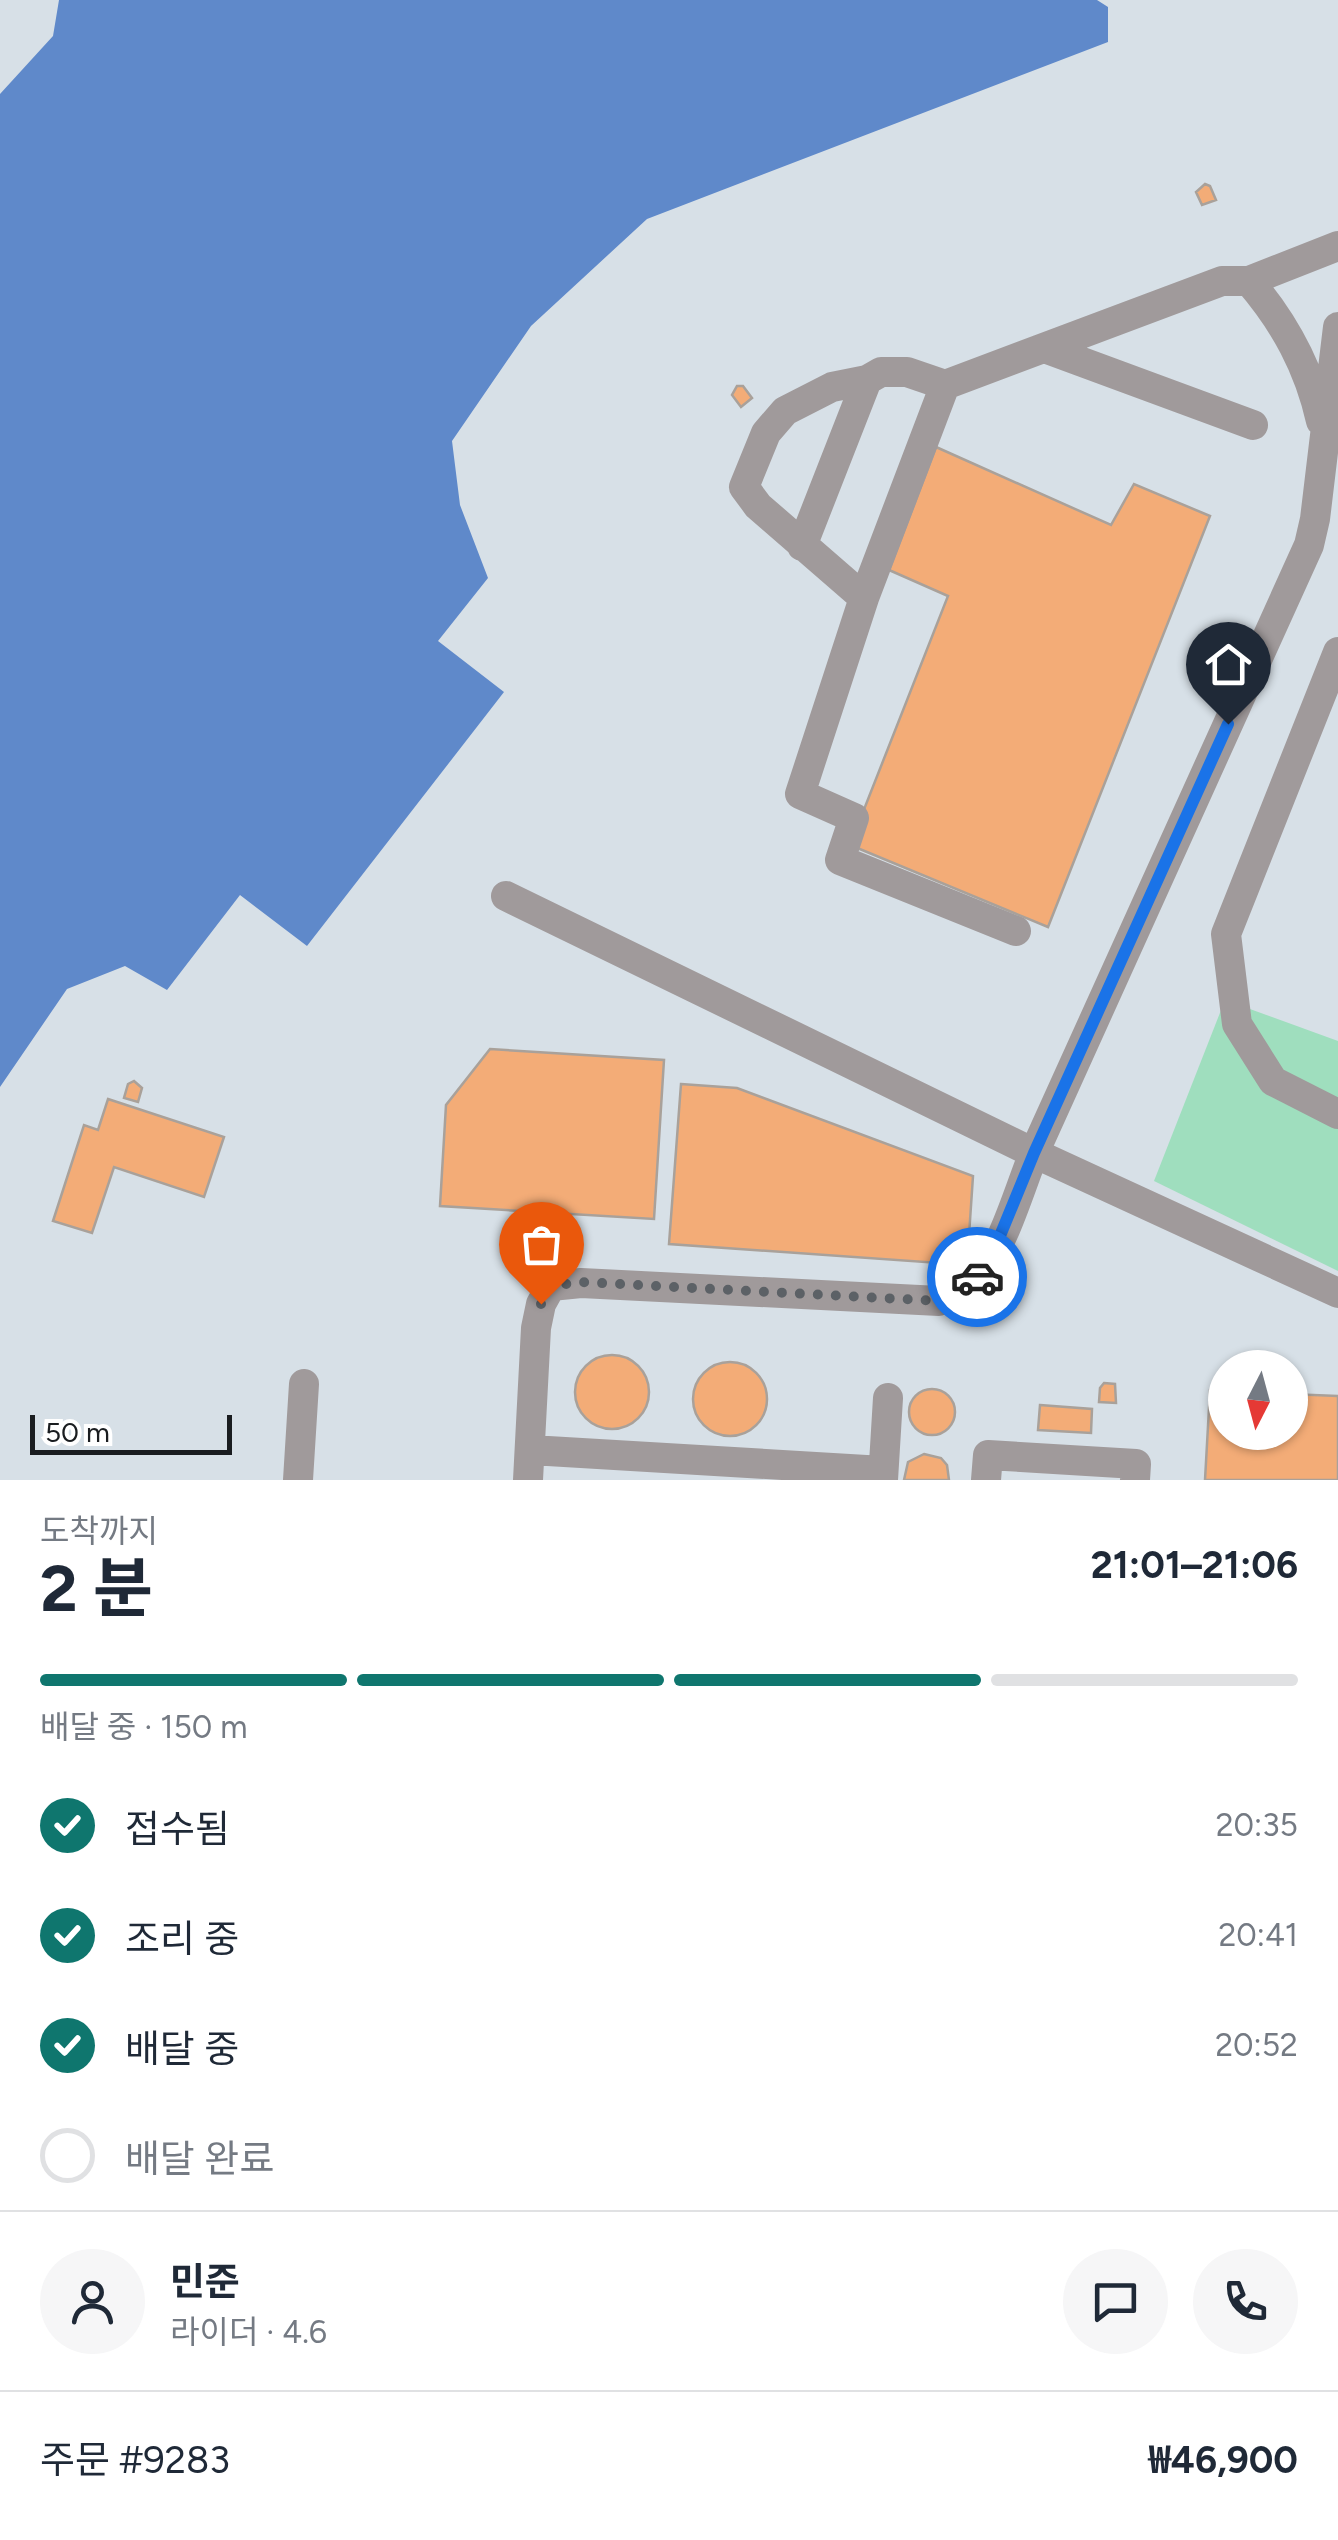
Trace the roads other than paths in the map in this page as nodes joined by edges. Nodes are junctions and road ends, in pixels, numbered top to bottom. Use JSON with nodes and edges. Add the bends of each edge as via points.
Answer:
{"nodes":[{"id":1,"x":1338,"y":246,"type":"edge"},
{"id":2,"x":1249,"y":281,"type":"junction"},
{"id":3,"x":1338,"y":327,"type":"edge"},
{"id":4,"x":1046,"y":348,"type":"junction"},
{"id":5,"x":866,"y":380,"type":"junction"},
{"id":6,"x":945,"y":385,"type":"junction"},
{"id":7,"x":1253,"y":425,"type":"dead end"},
{"id":8,"x":1324,"y":439,"type":"junction"},
{"id":9,"x":802,"y":546,"type":"junction"},
{"id":10,"x":864,"y":598,"type":"junction"},
{"id":11,"x":1338,"y":652,"type":"edge"},
{"id":12,"x":506,"y":896,"type":"dead end"},
{"id":13,"x":1016,"y":931,"type":"dead end"},
{"id":14,"x":1338,"y":1114,"type":"edge"},
{"id":15,"x":1034,"y":1153,"type":"junction"},
{"id":16,"x":1338,"y":1293,"type":"edge"},
{"id":17,"x":304,"y":1384,"type":"dead end"},
{"id":18,"x":888,"y":1398,"type":"dead end"},
{"id":19,"x":530,"y":1465,"type":"edge"},
{"id":20,"x":883,"y":1476,"type":"edge"},
{"id":21,"x":298,"y":1480,"type":"edge"},
{"id":22,"x":986,"y":1480,"type":"edge"},
{"id":23,"x":1135,"y":1480,"type":"edge"}],
"edges":[{"from":1,"to":2,"type":"lane"},
{"from":2,"to":4,"type":"lane","via":[[1222,281]]},
{"from":2,"to":8,"type":"lane","via":[[1295,345]]},
{"from":3,"to":8,"type":"lane"},
{"from":4,"to":6,"type":"lane"},
{"from":4,"to":7,"type":"lane"},
{"from":5,"to":6,"type":"lane","via":[[907,372]]},
{"from":5,"to":9,"type":"lane"},
{"from":5,"to":9,"type":"lane","via":[[832,387],[785,411],[766,432],[744,487]]},
{"from":6,"to":10,"type":"lane"},
{"from":8,"to":15,"type":"lane","via":[[1309,545]]},
{"from":9,"to":10,"type":"lane"},
{"from":10,"to":13,"type":"lane","via":[[800,794],[854,818],[840,860]]},
{"from":11,"to":14,"type":"lane","via":[[1226,934],[1237,1024],[1274,1080]]},
{"from":12,"to":15,"type":"lane"},
{"from":15,"to":16,"type":"lane"},
{"from":15,"to":19,"type":"lane","via":[[980,1274],[939,1301],[581,1282],[551,1286],[536,1328]]},
{"from":17,"to":21,"type":"lane"},
{"from":18,"to":20,"type":"lane"},
{"from":19,"to":20,"type":"lane"},
{"from":22,"to":23,"type":"lane","via":[[988,1455],[1136,1464]]}]}
